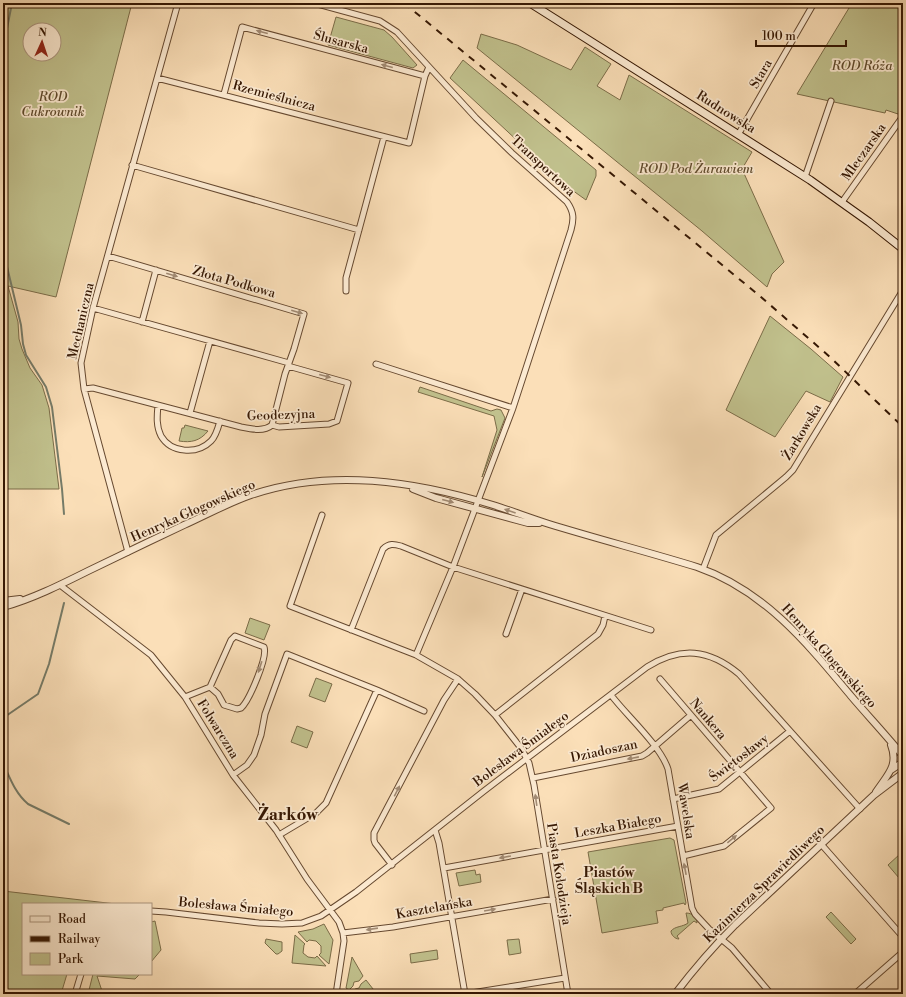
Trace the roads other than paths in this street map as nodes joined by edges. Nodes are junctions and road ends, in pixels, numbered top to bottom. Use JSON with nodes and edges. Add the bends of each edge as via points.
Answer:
{"nodes":[{"id":1,"x":178,"y":3,"type":"edge"},
{"id":2,"x":314,"y":3,"type":"edge"},
{"id":3,"x":530,"y":3,"type":"edge"},
{"id":4,"x":814,"y":3,"type":"edge"},
{"id":5,"x":429,"y":67,"type":"junction"},
{"id":6,"x":425,"y":76,"type":"junction"},
{"id":7,"x":157,"y":78,"type":"junction"},
{"id":8,"x":224,"y":94,"type":"junction"},
{"id":9,"x":831,"y":101,"type":"dead end"},
{"id":10,"x":903,"y":116,"type":"edge"},
{"id":11,"x":738,"y":135,"type":"junction"},
{"id":12,"x":384,"y":137,"type":"junction"},
{"id":13,"x":132,"y":165,"type":"junction"},
{"id":14,"x":805,"y":177,"type":"junction"},
{"id":15,"x":842,"y":202,"type":"junction"},
{"id":16,"x":359,"y":230,"type":"junction"},
{"id":17,"x":903,"y":249,"type":"edge"},
{"id":18,"x":108,"y":256,"type":"junction"},
{"id":19,"x":156,"y":270,"type":"junction"},
{"id":20,"x":903,"y":290,"type":"edge"},
{"id":21,"x":346,"y":291,"type":"dead end"},
{"id":22,"x":93,"y":308,"type":"junction"},
{"id":23,"x":142,"y":322,"type":"junction"},
{"id":24,"x":210,"y":341,"type":"junction"},
{"id":25,"x":288,"y":364,"type":"junction"},
{"id":26,"x":376,"y":364,"type":"dead end"},
{"id":27,"x":84,"y":389,"type":"junction"},
{"id":28,"x":158,"y":405,"type":"junction"},
{"id":29,"x":513,"y":408,"type":"junction"},
{"id":30,"x":190,"y":413,"type":"junction"},
{"id":31,"x":220,"y":422,"type":"junction"},
{"id":32,"x":272,"y":425,"type":"junction"},
{"id":33,"x":398,"y":484,"type":"junction"},
{"id":34,"x":478,"y":501,"type":"junction"},
{"id":35,"x":475,"y":508,"type":"junction"},
{"id":36,"x":322,"y":515,"type":"dead end"},
{"id":37,"x":547,"y":524,"type":"junction"},
{"id":38,"x":128,"y":552,"type":"junction"},
{"id":39,"x":453,"y":567,"type":"junction"},
{"id":40,"x":703,"y":569,"type":"junction"},
{"id":41,"x":60,"y":585,"type":"junction"},
{"id":42,"x":522,"y":589,"type":"junction"},
{"id":43,"x":29,"y":598,"type":"junction"},
{"id":44,"x":3,"y":602,"type":"edge"},
{"id":45,"x":3,"y":607,"type":"edge"},
{"id":46,"x":605,"y":616,"type":"junction"},
{"id":47,"x":351,"y":630,"type":"junction"},
{"id":48,"x":651,"y":630,"type":"dead end"},
{"id":49,"x":506,"y":634,"type":"dead end"},
{"id":50,"x":416,"y":655,"type":"junction"},
{"id":51,"x":458,"y":679,"type":"junction"},
{"id":52,"x":660,"y":679,"type":"dead end"},
{"id":53,"x":210,"y":687,"type":"junction"},
{"id":54,"x":377,"y":690,"type":"junction"},
{"id":55,"x":611,"y":695,"type":"junction"},
{"id":56,"x":185,"y":696,"type":"junction"},
{"id":57,"x":424,"y":711,"type":"dead end"},
{"id":58,"x":495,"y":715,"type":"junction"},
{"id":59,"x":690,"y":715,"type":"junction"},
{"id":60,"x":790,"y":731,"type":"junction"},
{"id":61,"x":890,"y":741,"type":"junction"},
{"id":62,"x":654,"y":746,"type":"junction"},
{"id":63,"x":903,"y":756,"type":"edge"},
{"id":64,"x":527,"y":758,"type":"junction"},
{"id":65,"x":903,"y":762,"type":"edge"},
{"id":66,"x":891,"y":770,"type":"junction"},
{"id":67,"x":740,"y":773,"type":"junction"},
{"id":68,"x":233,"y":775,"type":"junction"},
{"id":69,"x":901,"y":776,"type":"edge"},
{"id":70,"x":533,"y":778,"type":"junction"},
{"id":71,"x":874,"y":795,"type":"junction"},
{"id":72,"x":673,"y":799,"type":"junction"},
{"id":73,"x":860,"y":809,"type":"junction"},
{"id":74,"x":678,"y":826,"type":"junction"},
{"id":75,"x":435,"y":830,"type":"junction"},
{"id":76,"x":279,"y":835,"type":"junction"},
{"id":77,"x":822,"y":844,"type":"junction"},
{"id":78,"x":544,"y":851,"type":"junction"},
{"id":79,"x":683,"y":856,"type":"junction"},
{"id":80,"x":392,"y":864,"type":"junction"},
{"id":81,"x":444,"y":868,"type":"junction"},
{"id":82,"x":552,"y":899,"type":"junction"},
{"id":83,"x":152,"y":911,"type":"edge"},
{"id":84,"x":331,"y":911,"type":"junction"},
{"id":85,"x":452,"y":916,"type":"junction"},
{"id":86,"x":343,"y":933,"type":"junction"},
{"id":87,"x":903,"y":937,"type":"edge"},
{"id":88,"x":722,"y":938,"type":"junction"},
{"id":89,"x":903,"y":952,"type":"edge"},
{"id":90,"x":81,"y":975,"type":"edge"},
{"id":91,"x":565,"y":978,"type":"junction"},
{"id":92,"x":75,"y":994,"type":"edge"},
{"id":93,"x":336,"y":994,"type":"edge"},
{"id":94,"x":465,"y":994,"type":"edge"},
{"id":95,"x":568,"y":994,"type":"edge"},
{"id":96,"x":675,"y":994,"type":"edge"},
{"id":97,"x":771,"y":994,"type":"edge"},
{"id":98,"x":855,"y":994,"type":"edge"}],
"edges":[{"from":1,"to":7,"type":"street","name":"Mechaniczna"},
{"from":2,"to":5,"type":"street","name":"Transportowa","via":[[380,21],[389,26]]},
{"from":3,"to":11,"type":"main road","name":"Rudnowska"},
{"from":4,"to":11,"type":"street","name":"Stara"},
{"from":5,"to":6,"type":"street"},
{"from":5,"to":29,"type":"street","name":"Transportowa","via":[[512,153],[567,202],[574,215]]},
{"from":6,"to":8,"type":"street","name":"Ślusarska","one_way":true,"via":[[242,27]]},
{"from":6,"to":12,"type":"street","name":"Rzemieślnicza","via":[[409,143]]},
{"from":7,"to":8,"type":"street","name":"Rzemieślnicza"},
{"from":7,"to":13,"type":"street","name":"Mechaniczna"},
{"from":8,"to":12,"type":"street","name":"Rzemieślnicza"},
{"from":9,"to":14,"type":"street"},
{"from":10,"to":15,"type":"street","name":"Mleczarska"},
{"from":11,"to":14,"type":"main road","name":"Rudnowska"},
{"from":12,"to":16,"type":"street"},
{"from":13,"to":16,"type":"street"},
{"from":13,"to":18,"type":"street","name":"Mechaniczna"},
{"from":14,"to":15,"type":"main road","name":"Rudnowska"},
{"from":15,"to":17,"type":"main road","name":"Rudnowska"},
{"from":16,"to":21,"type":"street","via":[[346,278]]},
{"from":18,"to":19,"type":"street","name":"Złota Podkowa"},
{"from":18,"to":22,"type":"street","name":"Mechaniczna"},
{"from":19,"to":23,"type":"street"},
{"from":19,"to":25,"type":"street","name":"Złota Podkowa","one_way":true,"via":[[304,314]]},
{"from":20,"to":40,"type":"street","name":"Żarkowska","via":[[793,470],[716,535]]},
{"from":22,"to":23,"type":"street"},
{"from":22,"to":27,"type":"street","name":"Mechaniczna","via":[[81,363]]},
{"from":23,"to":24,"type":"street"},
{"from":24,"to":25,"type":"street"},
{"from":24,"to":30,"type":"street"},
{"from":25,"to":32,"type":"street","name":"Złota Podkowa"},
{"from":25,"to":32,"type":"street","name":"Geodezyjna","one_way":true,"via":[[348,383],[337,421],[329,424],[279,427]]},
{"from":26,"to":29,"type":"street"},
{"from":27,"to":28,"type":"street","name":"Geodezyjna","via":[[93,388]]},
{"from":27,"to":38,"type":"street","name":"Mechaniczna"},
{"from":28,"to":30,"type":"street","name":"Geodezyjna"},
{"from":28,"to":31,"type":"street","via":[[157,420],[161,435],[170,445],[180,450],[205,446],[214,436]]},
{"from":29,"to":34,"type":"street","name":"Transportowa"},
{"from":30,"to":31,"type":"street","name":"Geodezyjna"},
{"from":31,"to":32,"type":"street","name":"Geodezyjna","via":[[253,429],[264,429]]},
{"from":33,"to":34,"type":"street","name":"Henryka Głogowskiego"},
{"from":33,"to":35,"type":"street","name":"Henryka Głogowskiego","one_way":true,"via":[[436,498]]},
{"from":33,"to":38,"type":"street","name":"Henryka Głogowskiego","via":[[344,479],[302,482],[277,487],[218,509]]},
{"from":34,"to":35,"type":"street","name":"Transportowa"},
{"from":37,"to":34,"type":"street","name":"Henryka Głogowskiego","one_way":true},
{"from":35,"to":37,"type":"street","name":"Henryka Głogowskiego","via":[[528,523]]},
{"from":35,"to":39,"type":"street","name":"Transportowa"},
{"from":36,"to":47,"type":"street","name":"Piasta Kołodzieja","via":[[290,606]]},
{"from":37,"to":40,"type":"street","name":"Henryka Głogowskiego"},
{"from":38,"to":41,"type":"street","name":"Henryka Głogowskiego"},
{"from":39,"to":42,"type":"street"},
{"from":39,"to":47,"type":"street","via":[[396,545],[386,546]]},
{"from":39,"to":50,"type":"street","name":"Transportowa"},
{"from":40,"to":61,"type":"street","name":"Henryka Głogowskiego","via":[[749,592],[768,606],[830,670]]},
{"from":41,"to":43,"type":"street","name":"Henryka Głogowskiego"},
{"from":41,"to":56,"type":"street","name":"Folwarczna","via":[[151,655]]},
{"from":42,"to":46,"type":"street"},
{"from":42,"to":49,"type":"street"},
{"from":43,"to":44,"type":"street","name":"Henryka Głogowskiego"},
{"from":43,"to":45,"type":"street","name":"Henryka Głogowskiego"},
{"from":46,"to":48,"type":"street"},
{"from":46,"to":58,"type":"street","via":[[598,634]]},
{"from":47,"to":50,"type":"street","name":"Piasta Kołodzieja"},
{"from":50,"to":51,"type":"street","name":"Piasta Kołodzieja"},
{"from":51,"to":58,"type":"street","name":"Piasta Kołodzieja"},
{"from":80,"to":51,"type":"street","one_way":true,"via":[[374,840],[374,834],[444,700]]},
{"from":52,"to":59,"type":"street","name":"Nankera"},
{"from":53,"to":53,"type":"street","one_way":true,"via":[[235,636],[265,648],[266,652],[249,698],[241,708],[224,705],[218,694]]},
{"from":53,"to":56,"type":"street"},
{"from":54,"to":57,"type":"street"},
{"from":54,"to":68,"type":"street","via":[[287,654],[265,714],[254,755],[247,765]]},
{"from":54,"to":76,"type":"street","via":[[326,803],[316,813]]},
{"from":55,"to":60,"type":"street","name":"Bolesława Śmiałego","via":[[657,660],[685,653],[700,654],[716,658],[739,674]]},
{"from":55,"to":62,"type":"street","name":"Wawelska"},
{"from":55,"to":64,"type":"street","name":"Bolesława Śmiałego"},
{"from":56,"to":68,"type":"street","name":"Folwarczna"},
{"from":58,"to":64,"type":"street","name":"Piasta Kołodzieja"},
{"from":59,"to":62,"type":"street","name":"Dziadoszan"},
{"from":59,"to":67,"type":"street","name":"Nankera"},
{"from":60,"to":67,"type":"street","name":"Świętosławy"},
{"from":60,"to":73,"type":"street","name":"Bolesława Śmiałego"},
{"from":61,"to":63,"type":"street","name":"Henryka Głogowskiego"},
{"from":61,"to":66,"type":"street","name":"Kazimierza Sprawiedliwego","via":[[894,756]]},
{"from":62,"to":70,"type":"street","name":"Dziadoszan","one_way":true,"via":[[642,756]]},
{"from":62,"to":72,"type":"street","name":"Wawelska","via":[[666,762]]},
{"from":64,"to":70,"type":"street","name":"Piasta Kołodzieja"},
{"from":64,"to":75,"type":"street","name":"Bolesława Śmiałego"},
{"from":65,"to":66,"type":"street","name":"Kazimierza Sprawiedliwego"},
{"from":66,"to":71,"type":"street","name":"Kazimierza Sprawiedliwego"},
{"from":67,"to":72,"type":"street","name":"Świętosławy","via":[[719,789]]},
{"from":79,"to":67,"type":"street","name":"Nankera","one_way":true,"via":[[724,846],[771,808]]},
{"from":68,"to":76,"type":"street","name":"Folwarczna"},
{"from":69,"to":71,"type":"street","name":"Kazimierza Sprawiedliwego"},
{"from":78,"to":70,"type":"street","name":"Piasta Kołodzieja","one_way":true},
{"from":71,"to":73,"type":"street","name":"Kazimierza Sprawiedliwego"},
{"from":72,"to":74,"type":"street","name":"Wawelska"},
{"from":73,"to":77,"type":"street","name":"Kazimierza Sprawiedliwego"},
{"from":74,"to":78,"type":"street","name":"Leszka Białego"},
{"from":74,"to":79,"type":"street","name":"Wawelska"},
{"from":75,"to":80,"type":"street","name":"Bolesława Śmiałego"},
{"from":75,"to":81,"type":"street"},
{"from":76,"to":84,"type":"street","name":"Folwarczna","via":[[306,879]]},
{"from":77,"to":87,"type":"street"},
{"from":77,"to":88,"type":"street","name":"Kazimierza Sprawiedliwego"},
{"from":78,"to":81,"type":"street","name":"Leszka Białego","one_way":true},
{"from":78,"to":82,"type":"street","name":"Piasta Kołodzieja"},
{"from":88,"to":79,"type":"street","name":"Wawelska","one_way":true,"via":[[709,929],[692,908]]},
{"from":80,"to":84,"type":"street","name":"Bolesława Śmiałego"},
{"from":81,"to":85,"type":"street"},
{"from":85,"to":82,"type":"street","name":"Kasztelańska","one_way":true},
{"from":82,"to":91,"type":"street","name":"Piasta Kołodzieja"},
{"from":83,"to":84,"type":"street","name":"Bolesława Śmiałego","via":[[293,924],[317,918]]},
{"from":84,"to":86,"type":"street"},
{"from":85,"to":86,"type":"street","name":"Kasztelańska","one_way":true},
{"from":85,"to":94,"type":"street"},
{"from":86,"to":93,"type":"street"},
{"from":88,"to":96,"type":"street","name":"Kazimierza Sprawiedliwego"},
{"from":88,"to":97,"type":"street","name":"Wawelska"},
{"from":89,"to":98,"type":"street"},
{"from":90,"to":92,"type":"street"},
{"from":91,"to":94,"type":"street"},
{"from":91,"to":95,"type":"street","name":"Piasta Kołodzieja"}]}
